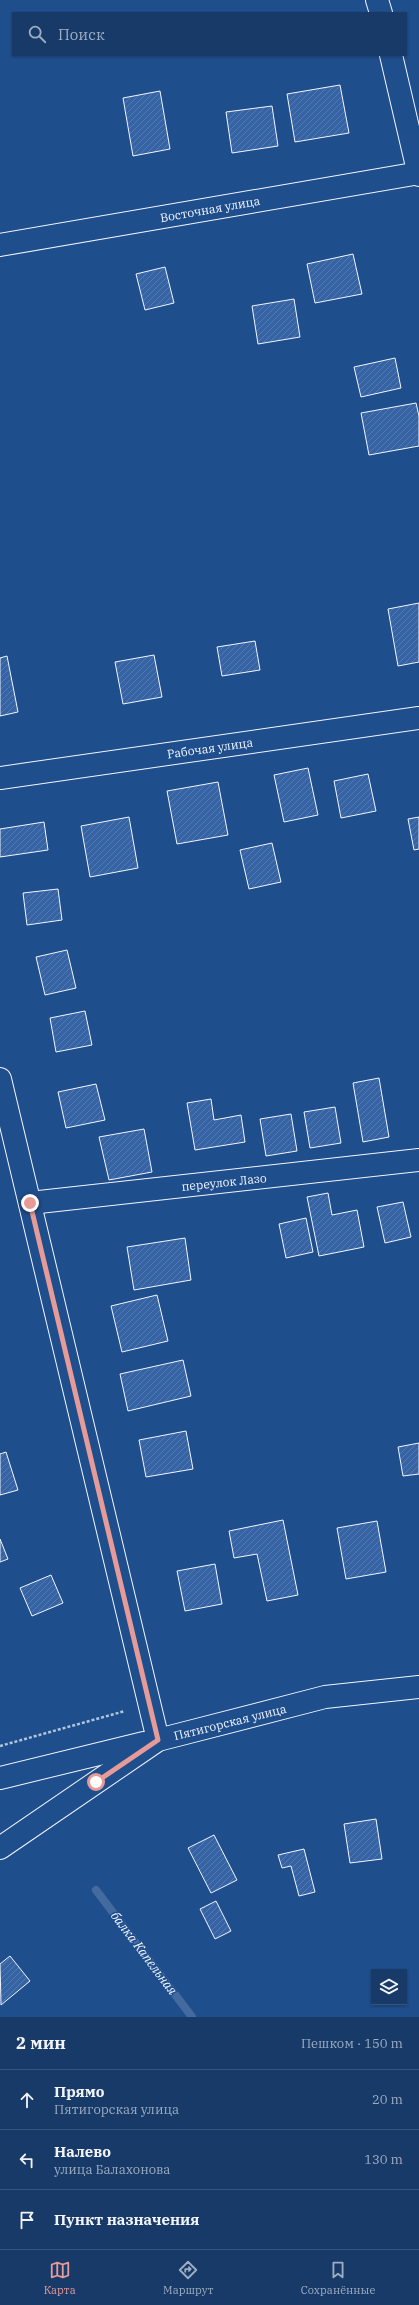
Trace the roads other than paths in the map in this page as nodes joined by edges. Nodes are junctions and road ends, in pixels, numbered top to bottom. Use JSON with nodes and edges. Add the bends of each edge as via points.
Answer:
{"nodes":[{"id":1,"x":378,"y":0,"type":"edge"},
{"id":2,"x":380,"y":12,"type":"edge"},
{"id":3,"x":390,"y":56,"type":"edge"},
{"id":4,"x":419,"y":173,"type":"edge"},
{"id":5,"x":0,"y":245,"type":"edge"},
{"id":6,"x":419,"y":718,"type":"edge"},
{"id":7,"x":0,"y":778,"type":"edge"},
{"id":8,"x":0,"y":1079,"type":"edge"},
{"id":9,"x":419,"y":1160,"type":"edge"},
{"id":10,"x":30,"y":1203,"type":"junction"},
{"id":11,"x":419,"y":1687,"type":"edge"},
{"id":12,"x":158,"y":1740,"type":"junction"},
{"id":13,"x":0,"y":1778,"type":"edge"},
{"id":14,"x":0,"y":1848,"type":"edge"}],
"edges":[{"from":1,"to":2,"type":"street"},
{"from":3,"to":4,"type":"street"},
{"from":4,"to":5,"type":"street","name":"Восточная улица"},
{"from":6,"to":7,"type":"street","name":"Рабочая улица"},
{"from":8,"to":10,"type":"street"},
{"from":9,"to":10,"type":"street","name":"переулок Лазо"},
{"from":10,"to":12,"type":"street"},
{"from":11,"to":12,"type":"street","name":"Пятигорская улица","via":[[324,1697]]},
{"from":12,"to":13,"type":"street"},
{"from":12,"to":14,"type":"street","name":"Пятигорская улица"}]}
